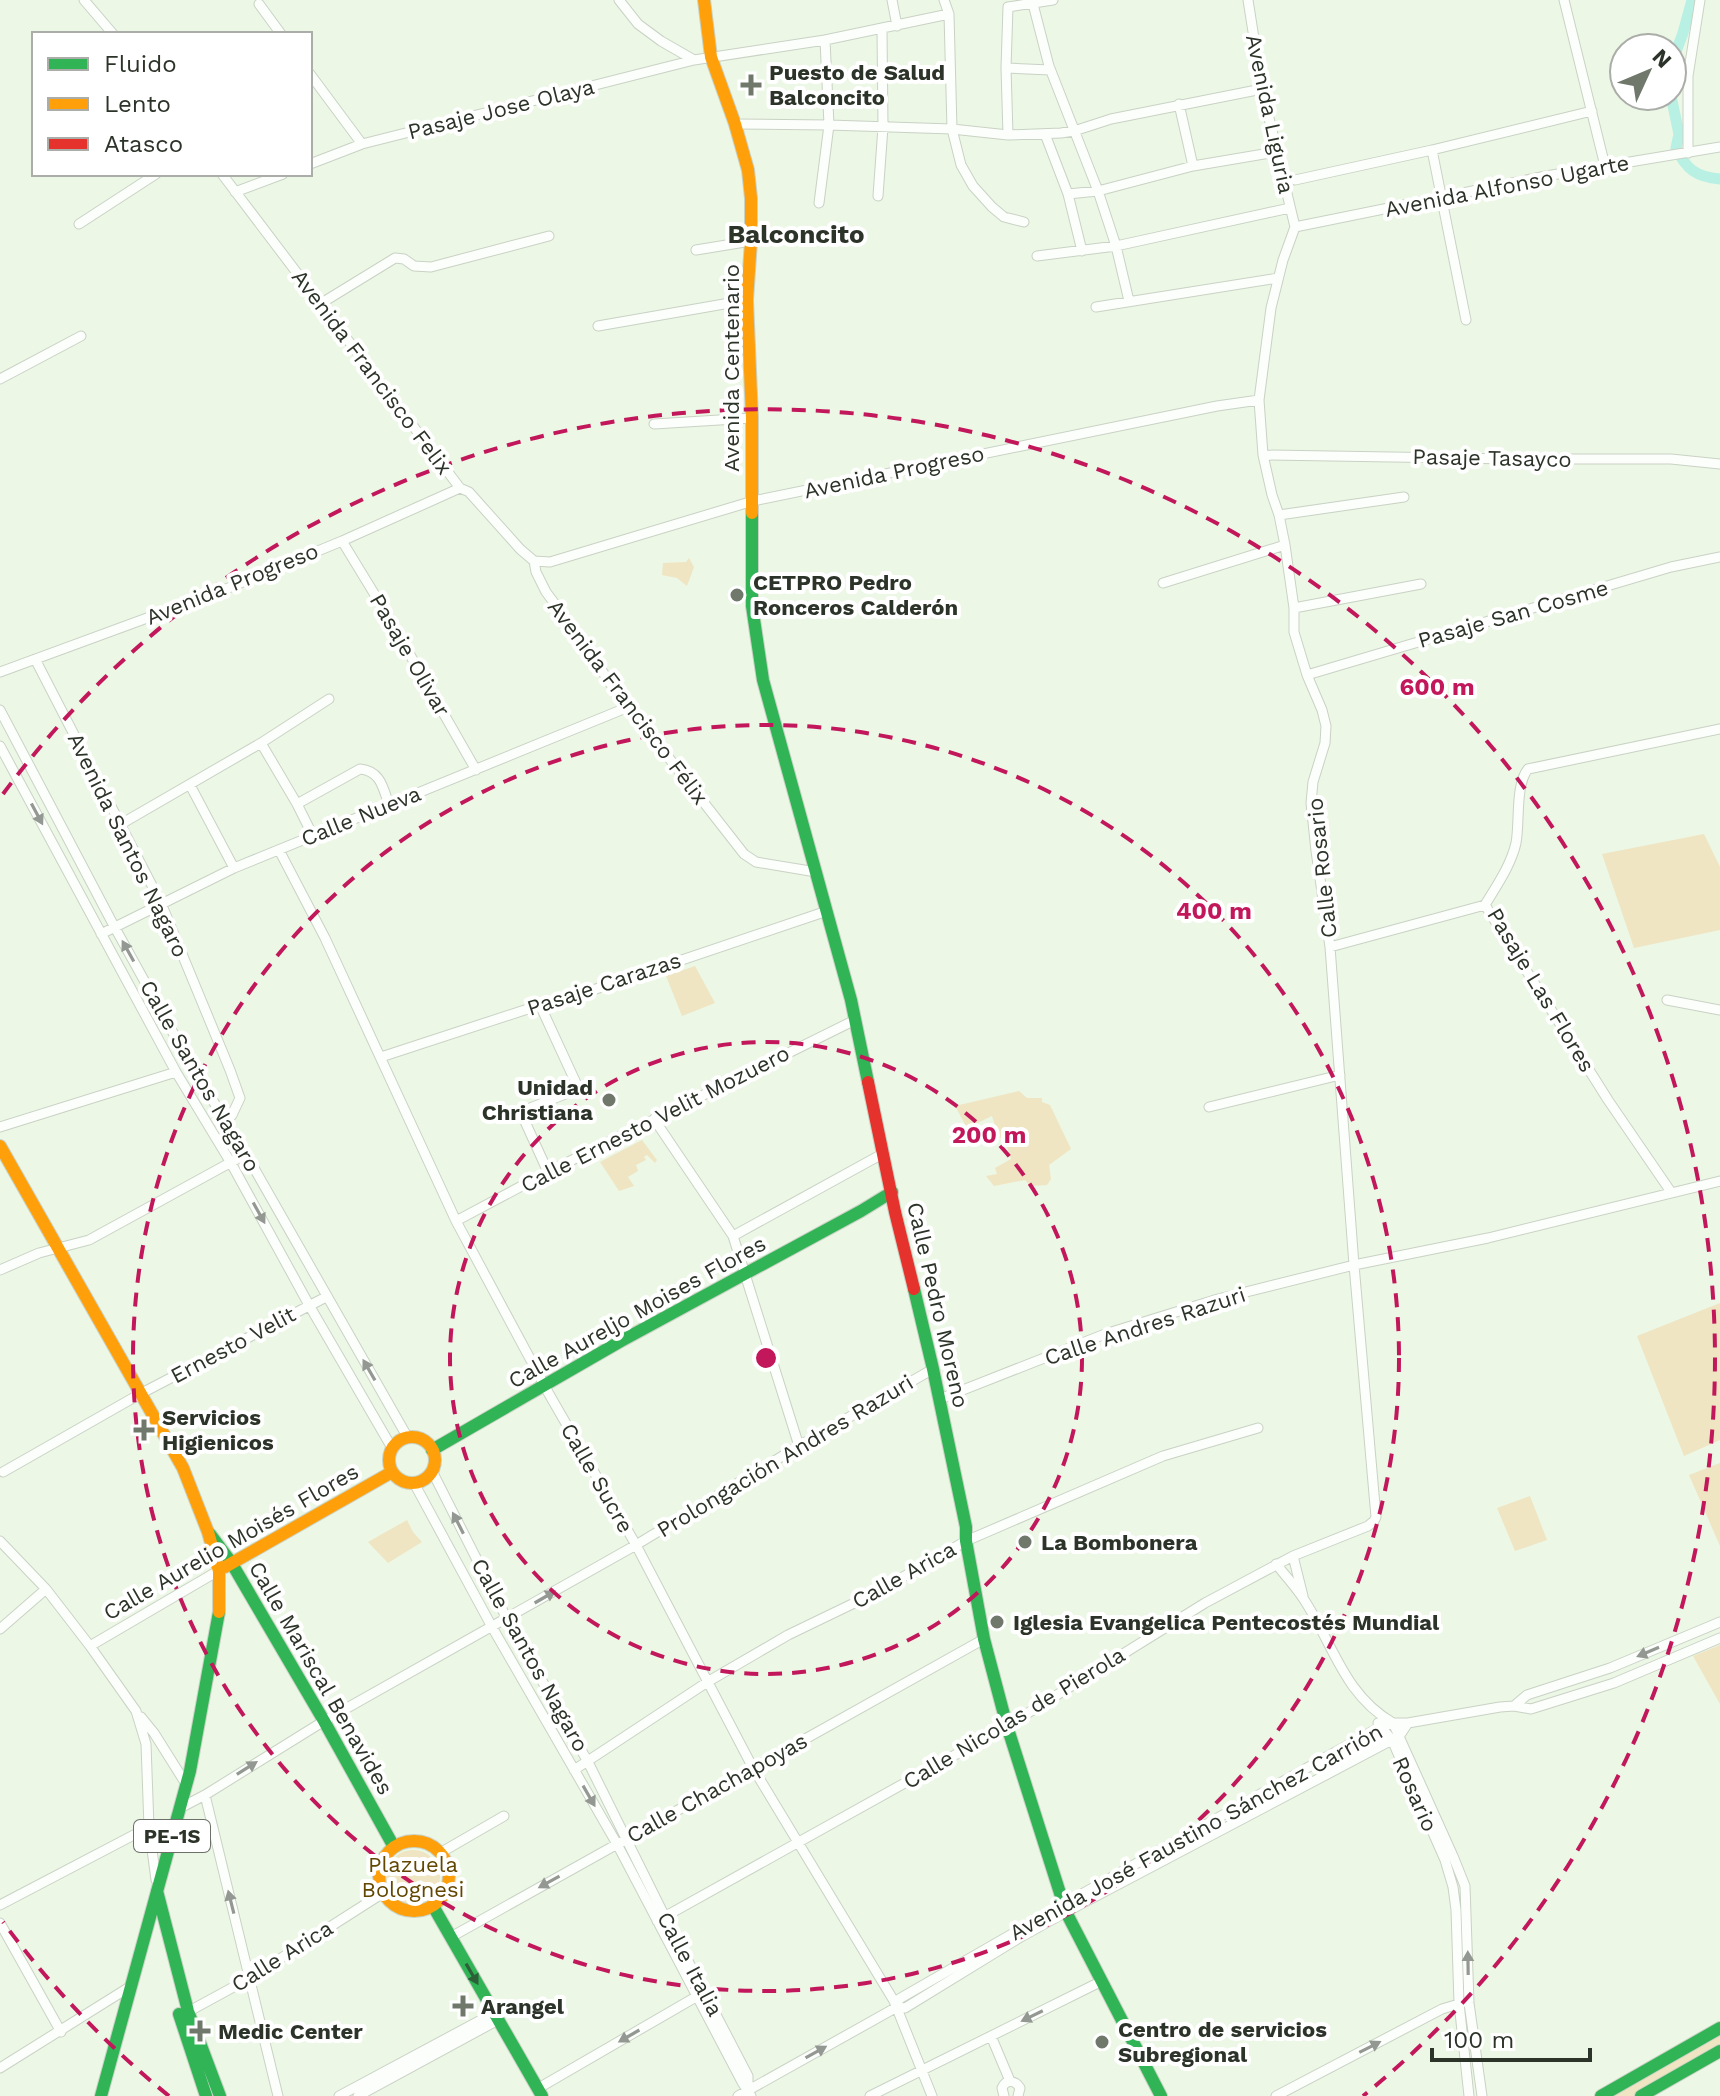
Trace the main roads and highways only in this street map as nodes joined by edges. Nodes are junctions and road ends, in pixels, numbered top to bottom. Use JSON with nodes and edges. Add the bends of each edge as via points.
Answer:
{"nodes":[{"id":1,"x":704,"y":0,"type":"edge"},
{"id":2,"x":753,"y":501,"type":"joint"},
{"id":3,"x":0,"y":1146,"type":"edge"},
{"id":4,"x":892,"y":1192,"type":"junction"},
{"id":5,"x":861,"y":1211,"type":"junction"},
{"id":6,"x":895,"y":1212,"type":"junction"},
{"id":7,"x":432,"y":1450,"type":"junction"},
{"id":8,"x":392,"y":1472,"type":"junction"},
{"id":9,"x":208,"y":1532,"type":"junction"},
{"id":10,"x":231,"y":1562,"type":"junction"},
{"id":11,"x":219,"y":1571,"type":"junction"},
{"id":12,"x":394,"y":1847,"type":"junction"},
{"id":13,"x":157,"y":1891,"type":"junction"},
{"id":14,"x":433,"y":1906,"type":"junction"},
{"id":15,"x":153,"y":1908,"type":"junction"},
{"id":16,"x":184,"y":2014,"type":"junction"},
{"id":17,"x":1720,"y":2028,"type":"edge"},
{"id":18,"x":1720,"y":2051,"type":"edge"},
{"id":19,"x":540,"y":2092,"type":"edge"},
{"id":20,"x":1656,"y":2092,"type":"edge"},
{"id":21,"x":101,"y":2096,"type":"edge"},
{"id":22,"x":206,"y":2096,"type":"edge"},
{"id":23,"x":220,"y":2096,"type":"edge"},
{"id":24,"x":1161,"y":2096,"type":"edge"},
{"id":25,"x":1601,"y":2096,"type":"edge"},
{"id":26,"x":1641,"y":2096,"type":"edge"}],
"edges":[{"from":1,"to":2,"type":"main road","name":"Avenida Centenario","via":[[711,57],[735,124],[751,198],[747,300]]},
{"from":2,"to":4,"type":"main road","name":"Calle Pedro Moreno","via":[[752,606],[763,680],[855,1020]]},
{"from":3,"to":9,"type":"main road","number":"PE-1S","via":[[183,1468]]},
{"from":4,"to":5,"type":"main road","name":"Calle Aureljo Moises Flores"},
{"from":4,"to":6,"type":"main road","name":"Calle Pedro Moreno"},
{"from":5,"to":6,"type":"main road"},
{"from":5,"to":7,"type":"main road","name":"Calle Aureljo Moises Flores"},
{"from":6,"to":24,"type":"main road","name":"Calle Pedro Moreno","via":[[940,1399],[984,1639],[1007,1726],[1065,1908]]},
{"from":7,"to":8,"type":"main road","via":[[432,1471],[421,1481],[400,1480]]},
{"from":7,"to":8,"type":"main road","via":[[420,1439],[402,1440],[392,1448]]},
{"from":8,"to":10,"type":"main road","name":"Calle Aurelio Moisés Flores"},
{"from":9,"to":10,"type":"main road","name":"Calle Mariscal Benavides"},
{"from":9,"to":11,"type":"main road","number":"PE-1S"},
{"from":10,"to":11,"type":"main road","name":"Calle Aurelio Moisés Flores"},
{"from":10,"to":12,"type":"main road","name":"Calle Mariscal Benavides"},
{"from":11,"to":13,"type":"main road","number":"PE-1S","via":[[219,1615],[190,1771]]},
{"from":12,"to":14,"type":"main road","via":[[381,1863],[383,1893],[411,1911]]},
{"from":12,"to":14,"type":"main road","via":[[423,1842],[440,1853],[449,1881]]},
{"from":13,"to":15,"type":"main road","number":"PE-1S"},
{"from":13,"to":16,"type":"main road"},
{"from":14,"to":19,"type":"main road","one_way":true},
{"from":15,"to":16,"type":"main road"},
{"from":15,"to":21,"type":"main road","number":"PE-1S"},
{"from":16,"to":22,"type":"main road"},
{"from":16,"to":23,"type":"main road"},
{"from":17,"to":25,"type":"main road"},
{"from":18,"to":20,"type":"main road"},
{"from":20,"to":26,"type":"main road"}]}
